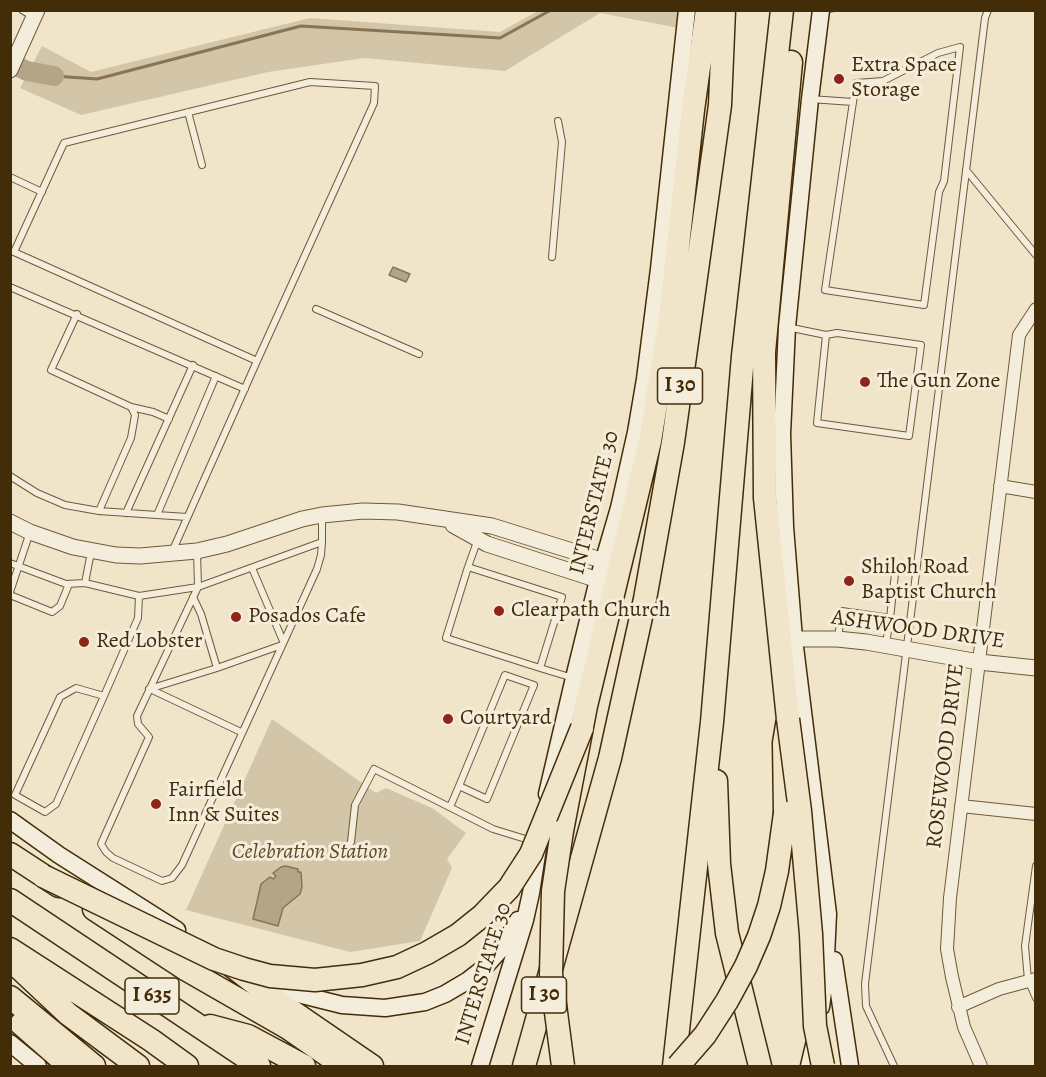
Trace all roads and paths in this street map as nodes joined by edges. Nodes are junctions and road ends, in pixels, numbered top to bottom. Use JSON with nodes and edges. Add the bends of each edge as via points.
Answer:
{"nodes":[{"id":1,"x":687,"y":10,"type":"edge"},
{"id":2,"x":707,"y":10,"type":"edge"},
{"id":3,"x":724,"y":10,"type":"edge"},
{"id":4,"x":782,"y":10,"type":"edge"},
{"id":5,"x":794,"y":10,"type":"edge"},
{"id":6,"x":821,"y":10,"type":"edge"},
{"id":7,"x":988,"y":10,"type":"edge"},
{"id":8,"x":31,"y":13,"type":"edge"},
{"id":9,"x":10,"y":70,"type":"edge"},
{"id":10,"x":810,"y":99,"type":"junction"},
{"id":11,"x":853,"y":102,"type":"junction"},
{"id":12,"x":188,"y":112,"type":"junction"},
{"id":13,"x":558,"y":121,"type":"dead end"},
{"id":14,"x":202,"y":165,"type":"dead end"},
{"id":15,"x":966,"y":170,"type":"junction"},
{"id":16,"x":10,"y":177,"type":"edge"},
{"id":17,"x":42,"y":192,"type":"junction"},
{"id":18,"x":1035,"y":255,"type":"edge"},
{"id":19,"x":552,"y":257,"type":"dead end"},
{"id":20,"x":10,"y":287,"type":"edge"},
{"id":21,"x":316,"y":309,"type":"dead end"},
{"id":22,"x":1035,"y":309,"type":"edge"},
{"id":23,"x":77,"y":314,"type":"junction"},
{"id":24,"x":787,"y":327,"type":"junction"},
{"id":25,"x":826,"y":335,"type":"junction"},
{"id":26,"x":420,"y":354,"type":"dead end"},
{"id":27,"x":257,"y":361,"type":"junction"},
{"id":28,"x":193,"y":365,"type":"junction"},
{"id":29,"x":216,"y":376,"type":"junction"},
{"id":30,"x":245,"y":389,"type":"junction"},
{"id":31,"x":131,"y":407,"type":"junction"},
{"id":32,"x":169,"y":419,"type":"junction"},
{"id":33,"x":10,"y":476,"type":"edge"},
{"id":34,"x":1000,"y":486,"type":"junction"},
{"id":35,"x":1035,"y":492,"type":"edge"},
{"id":36,"x":99,"y":511,"type":"junction"},
{"id":37,"x":126,"y":513,"type":"junction"},
{"id":38,"x":157,"y":515,"type":"junction"},
{"id":39,"x":322,"y":515,"type":"junction"},
{"id":40,"x":187,"y":517,"type":"junction"},
{"id":41,"x":445,"y":520,"type":"junction"},
{"id":42,"x":10,"y":522,"type":"edge"},
{"id":43,"x":30,"y":532,"type":"junction"},
{"id":44,"x":478,"y":539,"type":"junction"},
{"id":45,"x":322,"y":542,"type":"junction"},
{"id":46,"x":91,"y":551,"type":"junction"},
{"id":47,"x":197,"y":551,"type":"junction"},
{"id":48,"x":170,"y":555,"type":"junction"},
{"id":49,"x":613,"y":559,"type":"junction"},
{"id":50,"x":10,"y":563,"type":"edge"},
{"id":51,"x":896,"y":565,"type":"dead end"},
{"id":52,"x":19,"y":567,"type":"junction"},
{"id":53,"x":468,"y":567,"type":"junction"},
{"id":54,"x":252,"y":568,"type":"junction"},
{"id":55,"x":598,"y":580,"type":"junction"},
{"id":56,"x":85,"y":583,"type":"junction"},
{"id":57,"x":69,"y":584,"type":"junction"},
{"id":58,"x":198,"y":587,"type":"junction"},
{"id":59,"x":10,"y":593,"type":"edge"},
{"id":60,"x":139,"y":596,"type":"junction"},
{"id":61,"x":193,"y":597,"type":"junction"},
{"id":62,"x":890,"y":618,"type":"junction"},
{"id":63,"x":794,"y":639,"type":"junction"},
{"id":64,"x":837,"y":639,"type":"junction"},
{"id":65,"x":283,"y":643,"type":"junction"},
{"id":66,"x":886,"y":645,"type":"junction"},
{"id":67,"x":907,"y":648,"type":"junction"},
{"id":68,"x":979,"y":662,"type":"junction"},
{"id":69,"x":217,"y":668,"type":"junction"},
{"id":70,"x":1035,"y":668,"type":"edge"},
{"id":71,"x":540,"y":669,"type":"junction"},
{"id":72,"x":574,"y":678,"type":"junction"},
{"id":73,"x":149,"y":689,"type":"junction"},
{"id":74,"x":104,"y":696,"type":"junction"},
{"id":75,"x":714,"y":700,"type":"junction"},
{"id":76,"x":788,"y":718,"type":"junction"},
{"id":77,"x":582,"y":728,"type":"junction"},
{"id":78,"x":242,"y":732,"type":"junction"},
{"id":79,"x":459,"y":786,"type":"junction"},
{"id":80,"x":961,"y":806,"type":"junction"},
{"id":81,"x":450,"y":807,"type":"junction"},
{"id":82,"x":1035,"y":814,"type":"edge"},
{"id":83,"x":10,"y":820,"type":"edge"},
{"id":84,"x":538,"y":843,"type":"junction"},
{"id":85,"x":10,"y":854,"type":"edge"},
{"id":86,"x":341,"y":856,"type":"dead end"},
{"id":87,"x":1035,"y":866,"type":"edge"},
{"id":88,"x":43,"y":876,"type":"junction"},
{"id":89,"x":531,"y":893,"type":"junction"},
{"id":90,"x":10,"y":900,"type":"edge"},
{"id":91,"x":1033,"y":902,"type":"edge"},
{"id":92,"x":828,"y":914,"type":"junction"},
{"id":93,"x":10,"y":950,"type":"edge"},
{"id":94,"x":211,"y":950,"type":"junction"},
{"id":95,"x":10,"y":960,"type":"edge"},
{"id":96,"x":1032,"y":980,"type":"edge"},
{"id":97,"x":10,"y":997,"type":"edge"},
{"id":98,"x":1035,"y":998,"type":"edge"},
{"id":99,"x":958,"y":1007,"type":"junction"},
{"id":100,"x":10,"y":1016,"type":"edge"},
{"id":101,"x":185,"y":1019,"type":"junction"},
{"id":102,"x":10,"y":1043,"type":"edge"},
{"id":103,"x":38,"y":1066,"type":"edge"},
{"id":104,"x":69,"y":1066,"type":"edge"},
{"id":105,"x":94,"y":1066,"type":"edge"},
{"id":106,"x":138,"y":1066,"type":"edge"},
{"id":107,"x":187,"y":1066,"type":"edge"},
{"id":108,"x":259,"y":1066,"type":"edge"},
{"id":109,"x":304,"y":1066,"type":"edge"},
{"id":110,"x":344,"y":1066,"type":"edge"},
{"id":111,"x":372,"y":1066,"type":"edge"},
{"id":112,"x":480,"y":1066,"type":"edge"},
{"id":113,"x":524,"y":1066,"type":"edge"},
{"id":114,"x":563,"y":1066,"type":"edge"},
{"id":115,"x":676,"y":1066,"type":"edge"},
{"id":116,"x":759,"y":1066,"type":"edge"},
{"id":117,"x":809,"y":1066,"type":"edge"},
{"id":118,"x":824,"y":1066,"type":"edge"},
{"id":119,"x":850,"y":1066,"type":"edge"},
{"id":120,"x":894,"y":1066,"type":"edge"},
{"id":121,"x":981,"y":1066,"type":"edge"}],
"edges":[{"from":1,"to":49,"type":"main road","name":"INTERSTATE 30","via":[[645,379],[619,508]]},
{"from":2,"to":49,"type":"highway","via":[[670,318],[650,441]]},
{"from":3,"to":113,"type":"highway","number":"I 30","via":[[718,117],[673,442],[645,599],[610,758]]},
{"from":4,"to":75,"type":"highway","via":[[743,356]]},
{"from":5,"to":76,"type":"highway","via":[[764,352],[765,498]]},
{"from":6,"to":10,"type":"main road"},
{"from":7,"to":15,"type":"lane"},
{"from":8,"to":9,"type":"street"},
{"from":10,"to":11,"type":"lane"},
{"from":10,"to":24,"type":"main road"},
{"from":11,"to":11,"type":"lane","via":[[825,290],[924,305],[960,47],[938,53],[884,81],[856,83]]},
{"from":12,"to":14,"type":"lane"},
{"from":12,"to":17,"type":"lane","via":[[63,143]]},
{"from":12,"to":27,"type":"lane","via":[[310,82],[375,86],[374,103]]},
{"from":13,"to":19,"type":"lane","via":[[562,142]]},
{"from":15,"to":18,"type":"lane"},
{"from":15,"to":67,"type":"lane"},
{"from":16,"to":17,"type":"lane"},
{"from":17,"to":27,"type":"lane","via":[[14,252]]},
{"from":20,"to":23,"type":"lane"},
{"from":21,"to":26,"type":"lane"},
{"from":22,"to":34,"type":"street","name":"ROSEWOOD DRIVE","via":[[1019,335]]},
{"from":23,"to":28,"type":"lane"},
{"from":23,"to":31,"type":"lane","via":[[51,370]]},
{"from":24,"to":25,"type":"lane"},
{"from":24,"to":63,"type":"main road","via":[[782,434]]},
{"from":25,"to":25,"type":"lane","via":[[817,423],[909,436],[921,345],[837,333]]},
{"from":27,"to":30,"type":"lane"},
{"from":28,"to":29,"type":"lane"},
{"from":28,"to":32,"type":"lane"},
{"from":29,"to":30,"type":"lane"},
{"from":29,"to":38,"type":"lane"},
{"from":30,"to":40,"type":"lane"},
{"from":31,"to":32,"type":"lane"},
{"from":31,"to":36,"type":"lane","via":[[135,415],[131,438]]},
{"from":32,"to":37,"type":"lane"},
{"from":33,"to":36,"type":"lane","via":[[65,505]]},
{"from":34,"to":35,"type":"street"},
{"from":34,"to":68,"type":"street","name":"ROSEWOOD DRIVE"},
{"from":36,"to":37,"type":"lane"},
{"from":37,"to":38,"type":"lane"},
{"from":38,"to":40,"type":"lane"},
{"from":39,"to":41,"type":"street","via":[[398,512]]},
{"from":39,"to":45,"type":"lane"},
{"from":39,"to":47,"type":"street"},
{"from":40,"to":48,"type":"lane"},
{"from":41,"to":44,"type":"street"},
{"from":41,"to":49,"type":"street","via":[[492,526]]},
{"from":42,"to":43,"type":"street"},
{"from":43,"to":46,"type":"street"},
{"from":43,"to":52,"type":"lane"},
{"from":44,"to":53,"type":"lane"},
{"from":44,"to":55,"type":"street"},
{"from":45,"to":54,"type":"lane"},
{"from":45,"to":65,"type":"lane","via":[[317,568]]},
{"from":46,"to":48,"type":"street"},
{"from":46,"to":56,"type":"lane"},
{"from":47,"to":48,"type":"street"},
{"from":47,"to":58,"type":"lane"},
{"from":49,"to":55,"type":"main road","name":"INTERSTATE 30"},
{"from":49,"to":77,"type":"highway"},
{"from":50,"to":52,"type":"lane"},
{"from":51,"to":62,"type":"lane"},
{"from":52,"to":57,"type":"lane"},
{"from":52,"to":59,"type":"lane"},
{"from":53,"to":71,"type":"lane","via":[[446,638]]},
{"from":53,"to":71,"type":"lane","via":[[562,597]]},
{"from":54,"to":58,"type":"lane"},
{"from":54,"to":65,"type":"lane"},
{"from":55,"to":72,"type":"main road","name":"INTERSTATE 30"},
{"from":56,"to":57,"type":"lane"},
{"from":56,"to":60,"type":"lane"},
{"from":57,"to":59,"type":"lane","via":[[60,606],[52,612]]},
{"from":58,"to":60,"type":"lane"},
{"from":58,"to":61,"type":"lane"},
{"from":60,"to":74,"type":"lane","via":[[138,618]]},
{"from":61,"to":69,"type":"lane"},
{"from":61,"to":73,"type":"lane"},
{"from":62,"to":64,"type":"lane","via":[[842,611]]},
{"from":62,"to":66,"type":"lane"},
{"from":63,"to":64,"type":"street","name":"ASHWOOD DRIVE"},
{"from":63,"to":92,"type":"main road"},
{"from":64,"to":66,"type":"street","name":"ASHWOOD DRIVE"},
{"from":65,"to":69,"type":"lane"},
{"from":65,"to":78,"type":"lane"},
{"from":66,"to":67,"type":"street","name":"ASHWOOD DRIVE"},
{"from":67,"to":68,"type":"street","name":"ASHWOOD DRIVE"},
{"from":67,"to":120,"type":"lane","via":[[864,1001]]},
{"from":68,"to":70,"type":"street","name":"ASHWOOD DRIVE"},
{"from":68,"to":80,"type":"street","name":"ROSEWOOD DRIVE"},
{"from":69,"to":73,"type":"lane"},
{"from":71,"to":72,"type":"lane"},
{"from":72,"to":84,"type":"main road","name":"INTERSTATE 30"},
{"from":73,"to":78,"type":"lane"},
{"from":73,"to":78,"type":"lane","via":[[137,716],[138,724],[149,737],[101,844],[113,858],[162,881],[172,878],[182,865]]},
{"from":74,"to":74,"type":"lane","via":[[56,804],[45,813],[15,795],[60,697],[76,688]]},
{"from":75,"to":115,"type":"highway"},
{"from":75,"to":116,"type":"highway","via":[[719,864],[727,933]]},
{"from":76,"to":115,"type":"highway","bridge":true,"via":[[784,743],[785,813],[769,906],[746,966],[727,1001],[705,1035]]},
{"from":76,"to":118,"type":"highway","bridge":true,"via":[[811,934],[815,1026]]},
{"from":77,"to":88,"type":"highway","bridge":true,"via":[[531,854],[509,888],[458,935],[396,967],[315,980],[270,976],[214,958]]},
{"from":77,"to":114,"type":"highway","bridge":true,"via":[[553,891],[550,974]]},
{"from":79,"to":79,"type":"lane","via":[[505,675],[534,685],[487,799]]},
{"from":79,"to":81,"type":"lane"},
{"from":80,"to":82,"type":"street"},
{"from":80,"to":99,"type":"street","name":"ROSEWOOD DRIVE","via":[[947,949]]},
{"from":81,"to":84,"type":"lane","via":[[493,829]]},
{"from":81,"to":86,"type":"lane","via":[[374,769],[355,805],[351,842]]},
{"from":83,"to":94,"type":"main road"},
{"from":84,"to":89,"type":"main road","name":"INTERSTATE 30"},
{"from":85,"to":88,"type":"highway"},
{"from":87,"to":91,"type":"lane"},
{"from":88,"to":110,"type":"highway","bridge":true},
{"from":89,"to":94,"type":"main road","via":[[513,931],[484,967],[445,994],[406,1006],[365,1007],[320,1001],[276,984]]},
{"from":89,"to":112,"type":"main road","name":"INTERSTATE 30"},
{"from":90,"to":101,"type":"highway","number":"I 635"},
{"from":91,"to":96,"type":"lane","via":[[1025,946]]},
{"from":92,"to":117,"type":"main road","via":[[820,1018]]},
{"from":92,"to":119,"type":"main road"},
{"from":93,"to":107,"type":"highway","number":"I 635"},
{"from":94,"to":111,"type":"highway"},
{"from":95,"to":106,"type":"highway","via":[[68,1014]]},
{"from":96,"to":98,"type":"lane"},
{"from":96,"to":99,"type":"street"},
{"from":97,"to":105,"type":"highway"},
{"from":99,"to":121,"type":"street","name":"ROSEWOOD DRIVE"},
{"from":100,"to":104,"type":"highway"},
{"from":101,"to":108,"type":"highway","number":"I 635"},
{"from":101,"to":109,"type":"highway","via":[[248,1036]]},
{"from":102,"to":103,"type":"main road"}]}
